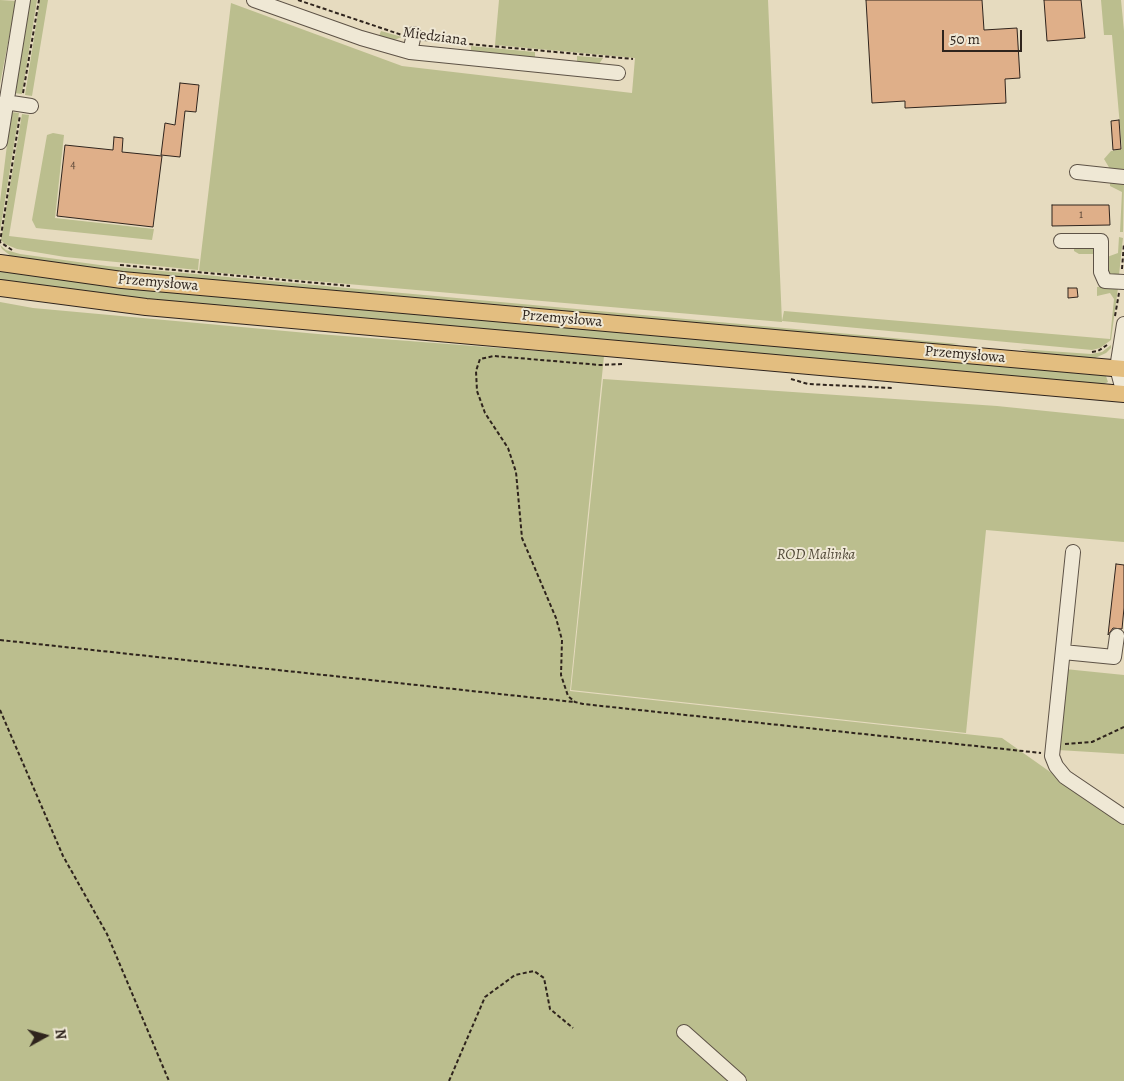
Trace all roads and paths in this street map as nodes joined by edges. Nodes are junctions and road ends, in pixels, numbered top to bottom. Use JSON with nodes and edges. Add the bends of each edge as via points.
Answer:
{"nodes":[{"id":1,"x":22,"y":0,"type":"edge"},
{"id":2,"x":39,"y":0,"type":"edge"},
{"id":3,"x":257,"y":0,"type":"edge"},
{"id":4,"x":298,"y":0,"type":"edge"},
{"id":5,"x":414,"y":36,"type":"junction"},
{"id":6,"x":410,"y":52,"type":"junction"},
{"id":7,"x":633,"y":59,"type":"dead end"},
{"id":8,"x":618,"y":73,"type":"dead end"},
{"id":9,"x":5,"y":102,"type":"junction"},
{"id":10,"x":26,"y":105,"type":"junction"},
{"id":11,"x":0,"y":142,"type":"edge"},
{"id":12,"x":1077,"y":172,"type":"dead end"},
{"id":13,"x":1124,"y":177,"type":"edge"},
{"id":14,"x":1061,"y":241,"type":"dead end"},
{"id":15,"x":15,"y":251,"type":"dead end"},
{"id":16,"x":0,"y":263,"type":"edge"},
{"id":17,"x":118,"y":265,"type":"dead end"},
{"id":18,"x":1124,"y":282,"type":"edge"},
{"id":19,"x":355,"y":286,"type":"dead end"},
{"id":20,"x":0,"y":288,"type":"edge"},
{"id":21,"x":1124,"y":324,"type":"edge"},
{"id":22,"x":1112,"y":343,"type":"dead end"},
{"id":23,"x":1086,"y":352,"type":"dead end"},
{"id":24,"x":625,"y":364,"type":"dead end"},
{"id":25,"x":1121,"y":369,"type":"edge"},
{"id":26,"x":790,"y":378,"type":"dead end"},
{"id":27,"x":892,"y":388,"type":"dead end"},
{"id":28,"x":1124,"y":394,"type":"edge"},
{"id":29,"x":1073,"y":552,"type":"dead end"},
{"id":30,"x":1117,"y":636,"type":"dead end"},
{"id":31,"x":0,"y":640,"type":"edge"},
{"id":32,"x":1063,"y":652,"type":"junction"},
{"id":33,"x":575,"y":702,"type":"junction"},
{"id":34,"x":0,"y":710,"type":"edge"},
{"id":35,"x":1124,"y":727,"type":"edge"},
{"id":36,"x":1052,"y":749,"type":"junction"},
{"id":37,"x":1124,"y":817,"type":"edge"},
{"id":38,"x":573,"y":1028,"type":"dead end"},
{"id":39,"x":684,"y":1032,"type":"dead end"},
{"id":40,"x":169,"y":1081,"type":"edge"},
{"id":41,"x":449,"y":1081,"type":"edge"},
{"id":42,"x":739,"y":1081,"type":"edge"}],
"edges":[{"from":1,"to":9,"type":"street"},
{"from":2,"to":10,"type":"path"},
{"from":3,"to":6,"type":"street","name":"Miedziana","via":[[360,38]]},
{"from":4,"to":5,"type":"path","via":[[381,29]]},
{"from":5,"to":6,"type":"street"},
{"from":5,"to":7,"type":"path"},
{"from":6,"to":8,"type":"street","name":"Miedziana"},
{"from":9,"to":10,"type":"street"},
{"from":9,"to":11,"type":"street"},
{"from":10,"to":15,"type":"path","via":[[1,236],[3,245]]},
{"from":12,"to":13,"type":"street"},
{"from":14,"to":18,"type":"street","via":[[1101,241],[1101,272],[1105,281]]},
{"from":16,"to":25,"type":"main road","name":"Przemysłowa","via":[[122,280]]},
{"from":17,"to":19,"type":"path"},
{"from":20,"to":28,"type":"main road","name":"Przemysłowa","via":[[146,307]]},
{"from":21,"to":25,"type":"street"},
{"from":22,"to":23,"type":"path","via":[[1098,351]]},
{"from":24,"to":33,"type":"path","via":[[494,356],[480,359],[476,371],[477,391],[485,413],[508,448],[516,472],[522,538],[556,618],[562,640],[564,689]]},
{"from":25,"to":28,"type":"street"},
{"from":26,"to":27,"type":"path","via":[[808,384]]},
{"from":29,"to":32,"type":"street"},
{"from":30,"to":32,"type":"street","via":[[1114,658]]},
{"from":31,"to":33,"type":"path"},
{"from":32,"to":36,"type":"street"},
{"from":33,"to":36,"type":"path"},
{"from":34,"to":40,"type":"path","via":[[63,856],[108,934]]},
{"from":35,"to":36,"type":"path","via":[[1092,742]]},
{"from":36,"to":37,"type":"street","via":[[1056,766],[1065,776]]},
{"from":38,"to":41,"type":"path","via":[[550,1009],[544,978],[534,971],[515,975],[485,997]]},
{"from":39,"to":42,"type":"street"}]}
